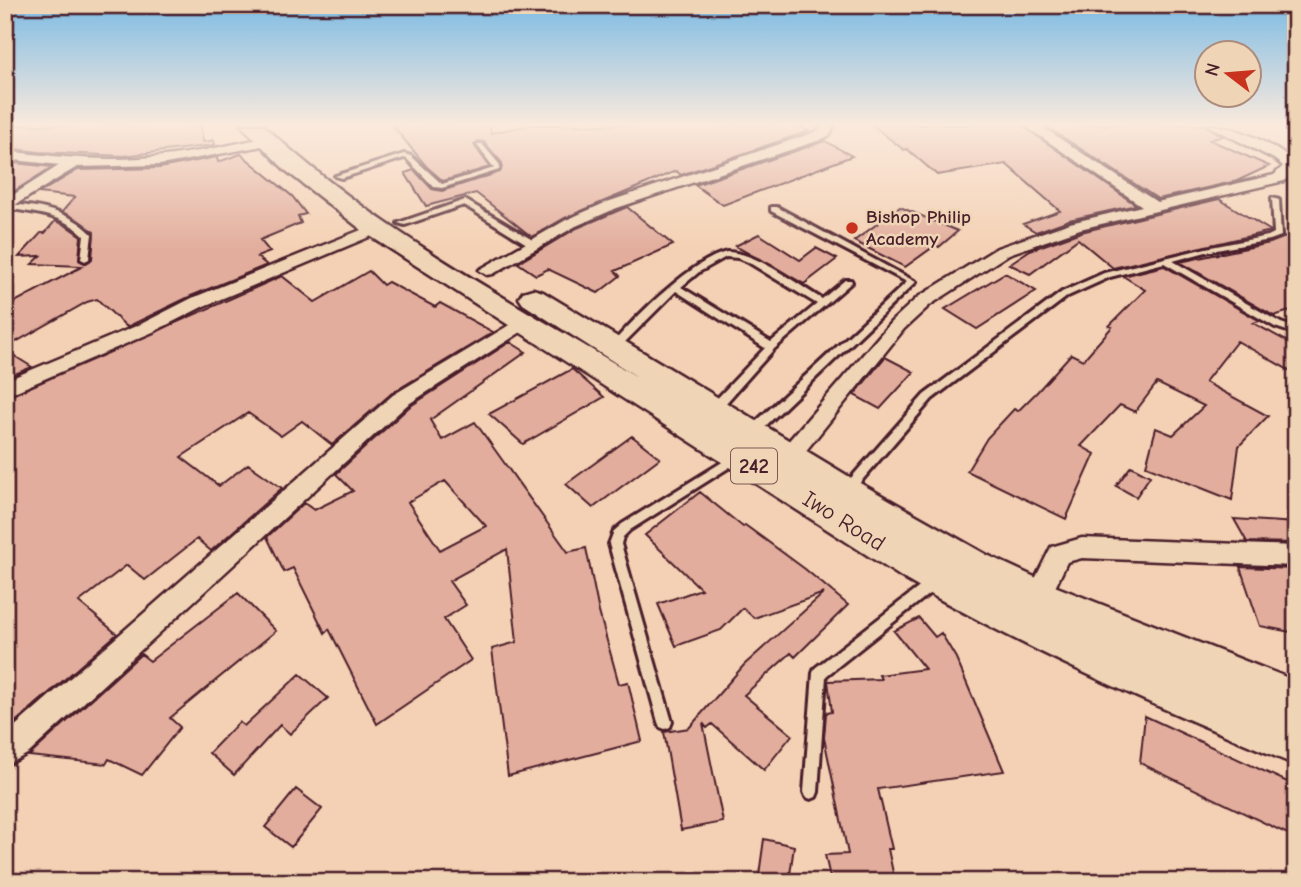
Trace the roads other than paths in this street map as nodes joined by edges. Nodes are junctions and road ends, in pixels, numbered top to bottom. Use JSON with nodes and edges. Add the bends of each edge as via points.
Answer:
{"nodes":[{"id":1,"x":68,"y":166,"type":"edge"},
{"id":2,"x":295,"y":166,"type":"edge"},
{"id":3,"x":324,"y":166,"type":"edge"},
{"id":4,"x":370,"y":166,"type":"edge"},
{"id":5,"x":418,"y":166,"type":"edge"},
{"id":6,"x":498,"y":166,"type":"edge"},
{"id":7,"x":727,"y":166,"type":"edge"},
{"id":8,"x":1093,"y":166,"type":"edge"},
{"id":9,"x":1290,"y":166,"type":"edge"},
{"id":10,"x":339,"y":176,"type":"junction"},
{"id":11,"x":1275,"y":200,"type":"dead end"},
{"id":12,"x":6,"y":207,"type":"edge"},
{"id":13,"x":1156,"y":208,"type":"junction"},
{"id":14,"x":774,"y":209,"type":"dead end"},
{"id":15,"x":389,"y":226,"type":"junction"},
{"id":16,"x":533,"y":244,"type":"junction"},
{"id":17,"x":85,"y":259,"type":"dead end"},
{"id":18,"x":1165,"y":260,"type":"junction"},
{"id":19,"x":487,"y":270,"type":"junction"},
{"id":20,"x":848,"y":282,"type":"dead end"},
{"id":21,"x":675,"y":287,"type":"junction"},
{"id":22,"x":822,"y":303,"type":"junction"},
{"id":23,"x":526,"y":321,"type":"junction"},
{"id":24,"x":1296,"y":331,"type":"edge"},
{"id":25,"x":771,"y":347,"type":"junction"},
{"id":26,"x":614,"y":349,"type":"junction"},
{"id":27,"x":5,"y":389,"type":"edge"},
{"id":28,"x":713,"y":410,"type":"junction"},
{"id":29,"x":744,"y":445,"type":"junction"},
{"id":30,"x":788,"y":457,"type":"junction"},
{"id":31,"x":846,"y":492,"type":"junction"},
{"id":32,"x":1296,"y":556,"type":"edge"},
{"id":33,"x":939,"y":579,"type":"junction"},
{"id":34,"x":1038,"y":597,"type":"junction"},
{"id":35,"x":1296,"y":703,"type":"edge"},
{"id":36,"x":665,"y":722,"type":"dead end"},
{"id":37,"x":1296,"y":742,"type":"edge"},
{"id":38,"x":5,"y":752,"type":"edge"},
{"id":39,"x":811,"y":792,"type":"dead end"}],
"edges":[{"from":1,"to":12,"type":"street"},
{"from":2,"to":15,"type":"main road","name":"Iwo Road","number":"242"},
{"from":3,"to":10,"type":"main road","name":"Iwo Road"},
{"from":4,"to":10,"type":"lane"},
{"from":5,"to":6,"type":"lane","via":[[437,185],[448,186]]},
{"from":7,"to":16,"type":"street","via":[[612,205]]},
{"from":8,"to":13,"type":"street"},
{"from":9,"to":13,"type":"street","via":[[1279,178]]},
{"from":10,"to":15,"type":"main road","name":"Iwo Road"},
{"from":11,"to":18,"type":"lane","via":[[1278,234]]},
{"from":12,"to":17,"type":"lane","via":[[78,222],[88,234]]},
{"from":13,"to":30,"type":"street","via":[[1034,238],[1003,251],[924,301],[898,325]]},
{"from":14,"to":29,"type":"lane","via":[[912,282]]},
{"from":15,"to":16,"type":"lane","via":[[465,202]]},
{"from":15,"to":19,"type":"main road","name":"Iwo Road"},
{"from":15,"to":23,"type":"main road","name":"Iwo Road","number":"242"},
{"from":15,"to":27,"type":"street","via":[[198,302]]},
{"from":16,"to":19,"type":"street"},
{"from":18,"to":24,"type":"lane"},
{"from":18,"to":31,"type":"lane","via":[[1108,275],[1065,294],[928,397]]},
{"from":19,"to":26,"type":"main road","name":"Iwo Road"},
{"from":20,"to":22,"type":"lane"},
{"from":21,"to":22,"type":"lane","via":[[725,255],[740,255]]},
{"from":21,"to":25,"type":"lane"},
{"from":21,"to":26,"type":"lane"},
{"from":22,"to":25,"type":"lane"},
{"from":23,"to":29,"type":"main road","name":"Iwo Road","number":"242"},
{"from":23,"to":38,"type":"street","via":[[400,400]]},
{"from":25,"to":28,"type":"lane"},
{"from":26,"to":28,"type":"main road","name":"Iwo Road"},
{"from":28,"to":29,"type":"main road","name":"Iwo Road"},
{"from":29,"to":30,"type":"main road","name":"Iwo Road"},
{"from":29,"to":33,"type":"main road","name":"Iwo Road","number":"242"},
{"from":29,"to":36,"type":"lane","via":[[618,534],[615,544]]},
{"from":30,"to":31,"type":"main road","name":"Iwo Road"},
{"from":31,"to":34,"type":"main road","name":"Iwo Road","via":[[974,567]]},
{"from":32,"to":34,"type":"street","via":[[1082,548],[1059,554]]},
{"from":33,"to":37,"type":"main road","name":"Iwo Road","number":"242","via":[[1052,639]]},
{"from":33,"to":39,"type":"lane","via":[[820,673]]},
{"from":34,"to":35,"type":"main road","name":"Iwo Road"}]}
